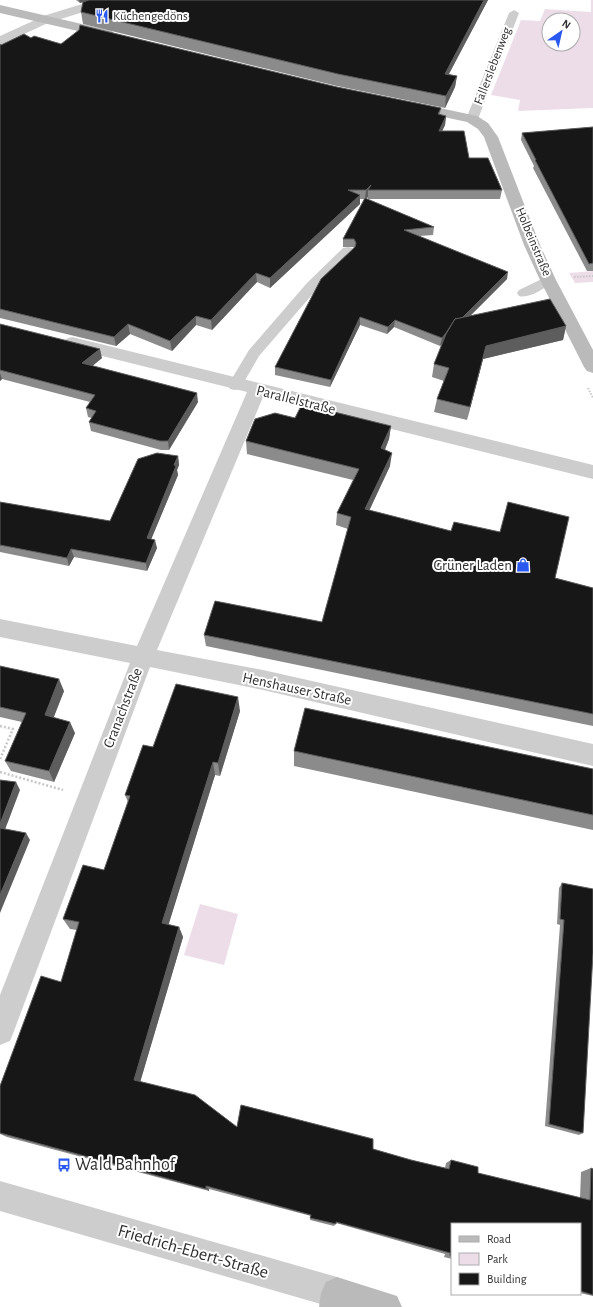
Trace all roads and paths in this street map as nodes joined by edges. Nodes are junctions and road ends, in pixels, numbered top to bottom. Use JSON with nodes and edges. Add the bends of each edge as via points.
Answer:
{"nodes":[{"id":1,"x":108,"y":0,"type":"edge"},
{"id":2,"x":0,"y":9,"type":"edge"},
{"id":3,"x":514,"y":13,"type":"dead end"},
{"id":4,"x":44,"y":20,"type":"junction"},
{"id":5,"x":117,"y":36,"type":"edge"},
{"id":6,"x":0,"y":41,"type":"edge"},
{"id":7,"x":400,"y":104,"type":"edge"},
{"id":8,"x":472,"y":120,"type":"junction"},
{"id":9,"x":348,"y":251,"type":"edge"},
{"id":10,"x":548,"y":280,"type":"junction"},
{"id":11,"x":524,"y":292,"type":"dead end"},
{"id":12,"x":54,"y":339,"type":"edge"},
{"id":13,"x":593,"y":368,"type":"edge"},
{"id":14,"x":586,"y":384,"type":"dead end"},
{"id":15,"x":235,"y":385,"type":"junction"},
{"id":16,"x":257,"y":390,"type":"junction"},
{"id":17,"x":593,"y":398,"type":"edge"},
{"id":18,"x":593,"y":472,"type":"edge"},
{"id":19,"x":0,"y":628,"type":"edge"},
{"id":20,"x":143,"y":656,"type":"junction"},
{"id":21,"x":0,"y":726,"type":"edge"},
{"id":22,"x":593,"y":755,"type":"edge"},
{"id":23,"x":0,"y":759,"type":"edge"},
{"id":24,"x":0,"y":772,"type":"edge"},
{"id":25,"x":89,"y":797,"type":"junction"},
{"id":26,"x":0,"y":1030,"type":"edge"},
{"id":27,"x":0,"y":1196,"type":"edge"},
{"id":28,"x":336,"y":1300,"type":"edge"},
{"id":29,"x":386,"y":1307,"type":"edge"}],
"edges":[{"from":1,"to":4,"type":"street"},
{"from":2,"to":4,"type":"main road"},
{"from":3,"to":8,"type":"lane","name":"Fallerslebenweg"},
{"from":4,"to":5,"type":"main road"},
{"from":4,"to":6,"type":"street"},
{"from":7,"to":8,"type":"main road"},
{"from":8,"to":10,"type":"main road","name":"Holbeinstraße","via":[[483,126],[491,137]]},
{"from":9,"to":15,"type":"lane","via":[[312,286],[254,353]]},
{"from":10,"to":11,"type":"lane"},
{"from":10,"to":13,"type":"main road","name":"Holbeinstraße"},
{"from":12,"to":15,"type":"street","name":"Parallelstraße"},
{"from":14,"to":17,"type":"path"},
{"from":15,"to":16,"type":"street","name":"Parallelstraße"},
{"from":16,"to":18,"type":"street","name":"Parallelstraße"},
{"from":16,"to":20,"type":"street","name":"Cranachstraße"},
{"from":19,"to":20,"type":"street","name":"Henshauser Straße"},
{"from":20,"to":22,"type":"street","name":"Henshauser Straße","via":[[263,680]]},
{"from":20,"to":25,"type":"street","name":"Cranachstraße"},
{"from":21,"to":23,"type":"path","via":[[13,729]]},
{"from":24,"to":25,"type":"path"},
{"from":25,"to":26,"type":"street","name":"Cranachstraße"},
{"from":27,"to":28,"type":"street","name":"Friedrich-Ebert-Straße"},
{"from":28,"to":29,"type":"main road","name":"Friedrich-Ebert-Straße"}]}
